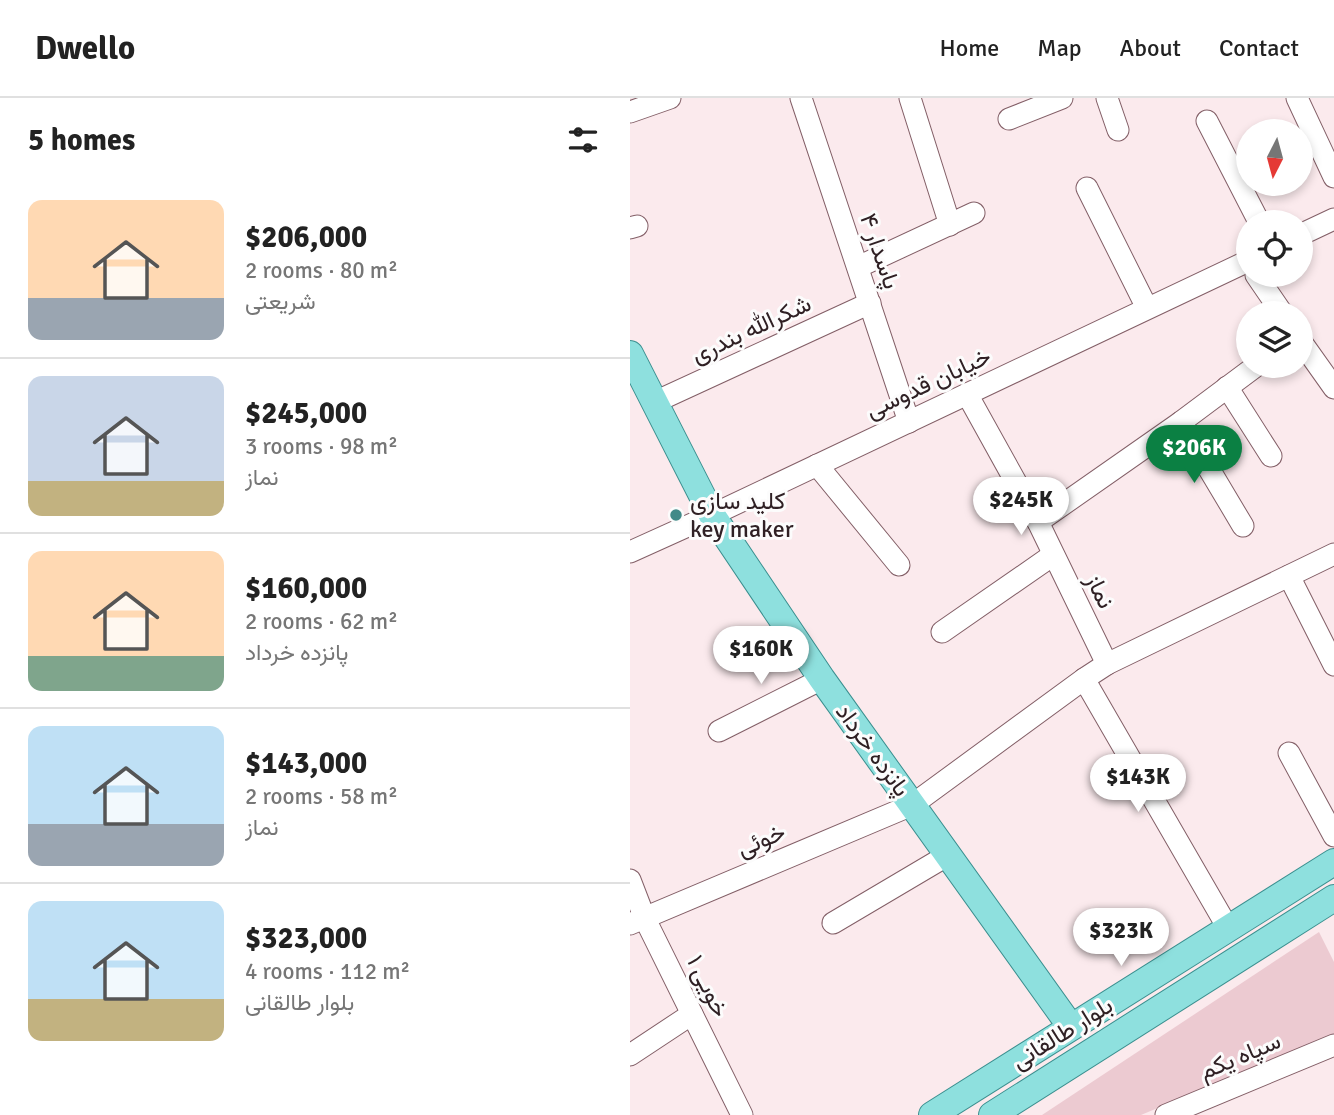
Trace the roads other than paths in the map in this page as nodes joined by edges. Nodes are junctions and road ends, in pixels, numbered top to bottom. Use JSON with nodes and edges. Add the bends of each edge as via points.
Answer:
{"nodes":[{"id":1,"x":670,"y":98,"type":"edge"},
{"id":2,"x":801,"y":98,"type":"edge"},
{"id":3,"x":910,"y":98,"type":"edge"},
{"id":4,"x":1062,"y":98,"type":"edge"},
{"id":5,"x":1107,"y":98,"type":"edge"},
{"id":6,"x":1297,"y":98,"type":"edge"},
{"id":7,"x":630,"y":112,"type":"edge"},
{"id":8,"x":1009,"y":119,"type":"dead end"},
{"id":9,"x":1207,"y":121,"type":"dead end"},
{"id":10,"x":1118,"y":131,"type":"dead end"},
{"id":11,"x":1334,"y":177,"type":"edge"},
{"id":12,"x":1087,"y":188,"type":"dead end"},
{"id":13,"x":1253,"y":210,"type":"edge"},
{"id":14,"x":974,"y":213,"type":"dead end"},
{"id":15,"x":1334,"y":219,"type":"edge"},
{"id":16,"x":950,"y":225,"type":"junction"},
{"id":17,"x":1313,"y":230,"type":"edge"},
{"id":18,"x":858,"y":267,"type":"junction"},
{"id":19,"x":1236,"y":270,"type":"edge"},
{"id":20,"x":870,"y":303,"type":"junction"},
{"id":21,"x":1147,"y":308,"type":"junction"},
{"id":22,"x":1313,"y":358,"type":"edge"},
{"id":23,"x":632,"y":361,"type":"edge"},
{"id":24,"x":1239,"y":378,"type":"edge"},
{"id":25,"x":1227,"y":387,"type":"junction"},
{"id":26,"x":1334,"y":388,"type":"edge"},
{"id":27,"x":967,"y":394,"type":"junction"},
{"id":28,"x":654,"y":402,"type":"junction"},
{"id":29,"x":909,"y":422,"type":"junction"},
{"id":30,"x":1181,"y":422,"type":"junction"},
{"id":31,"x":1270,"y":456,"type":"dead end"},
{"id":32,"x":817,"y":465,"type":"junction"},
{"id":33,"x":712,"y":515,"type":"junction"},
{"id":34,"x":1038,"y":522,"type":"junction"},
{"id":35,"x":1243,"y":526,"type":"dead end"},
{"id":36,"x":630,"y":552,"type":"edge"},
{"id":37,"x":1334,"y":554,"type":"edge"},
{"id":38,"x":1053,"y":555,"type":"junction"},
{"id":39,"x":898,"y":565,"type":"dead end"},
{"id":40,"x":1289,"y":576,"type":"junction"},
{"id":41,"x":942,"y":632,"type":"dead end"},
{"id":42,"x":1107,"y":664,"type":"junction"},
{"id":43,"x":1334,"y":665,"type":"edge"},
{"id":44,"x":822,"y":678,"type":"junction"},
{"id":45,"x":1084,"y":679,"type":"junction"},
{"id":46,"x":719,"y":731,"type":"dead end"},
{"id":47,"x":1289,"y":753,"type":"dead end"},
{"id":48,"x":912,"y":804,"type":"junction"},
{"id":49,"x":1334,"y":836,"type":"edge"},
{"id":50,"x":948,"y":855,"type":"junction"},
{"id":51,"x":1330,"y":872,"type":"edge"},
{"id":52,"x":630,"y":880,"type":"edge"},
{"id":53,"x":1334,"y":898,"type":"edge"},
{"id":54,"x":637,"y":921,"type":"edge"},
{"id":55,"x":833,"y":923,"type":"dead end"},
{"id":56,"x":1228,"y":928,"type":"junction"},
{"id":57,"x":692,"y":1014,"type":"junction"},
{"id":58,"x":1071,"y":1027,"type":"junction"},
{"id":59,"x":1334,"y":1045,"type":"edge"},
{"id":60,"x":630,"y":1055,"type":"edge"},
{"id":61,"x":742,"y":1115,"type":"edge"},
{"id":62,"x":932,"y":1115,"type":"edge"},
{"id":63,"x":992,"y":1115,"type":"edge"},
{"id":64,"x":1166,"y":1115,"type":"edge"}],
"edges":[{"from":1,"to":7,"type":"street"},
{"from":2,"to":18,"type":"street","name":"پاسدار ۴"},
{"from":3,"to":16,"type":"street"},
{"from":4,"to":8,"type":"street"},
{"from":5,"to":10,"type":"street"},
{"from":6,"to":11,"type":"street"},
{"from":9,"to":13,"type":"street"},
{"from":12,"to":21,"type":"street"},
{"from":14,"to":16,"type":"street"},
{"from":15,"to":17,"type":"street"},
{"from":16,"to":18,"type":"street"},
{"from":18,"to":20,"type":"street","name":"پاسدار ۴"},
{"from":19,"to":21,"type":"street","name":"خیابان قدوسی"},
{"from":20,"to":28,"type":"street","name":"شکرالله بندری"},
{"from":20,"to":29,"type":"street","name":"پاسدار ۴"},
{"from":21,"to":27,"type":"street","name":"خیابان قدوسی"},
{"from":22,"to":26,"type":"street"},
{"from":23,"to":28,"type":"main road","name":"پانزده خرداد"},
{"from":24,"to":25,"type":"street"},
{"from":25,"to":30,"type":"street"},
{"from":25,"to":31,"type":"street"},
{"from":27,"to":29,"type":"street","name":"خیابان قدوسی"},
{"from":27,"to":34,"type":"street","name":"نماز"},
{"from":28,"to":33,"type":"main road","name":"پانزده خرداد"},
{"from":29,"to":32,"type":"street","name":"خیابان قدوسی"},
{"from":30,"to":34,"type":"street"},
{"from":30,"to":35,"type":"street"},
{"from":32,"to":33,"type":"street","name":"خیابان قدوسی"},
{"from":32,"to":39,"type":"street"},
{"from":33,"to":36,"type":"street","name":"خیابان قدوسی"},
{"from":33,"to":44,"type":"main road","name":"پانزده خرداد"},
{"from":34,"to":38,"type":"street","name":"نماز"},
{"from":37,"to":40,"type":"street","name":"خوئی"},
{"from":38,"to":41,"type":"street"},
{"from":38,"to":42,"type":"street","name":"نماز"},
{"from":40,"to":42,"type":"street","name":"خوئی"},
{"from":40,"to":43,"type":"street"},
{"from":42,"to":45,"type":"street","name":"خوئی"},
{"from":44,"to":46,"type":"street"},
{"from":44,"to":48,"type":"main road","name":"پانزده خرداد"},
{"from":45,"to":48,"type":"street","name":"خوئی"},
{"from":45,"to":56,"type":"street"},
{"from":47,"to":49,"type":"street"},
{"from":48,"to":50,"type":"main road","name":"پانزده خرداد"},
{"from":48,"to":54,"type":"street","name":"خوئی"},
{"from":50,"to":55,"type":"street"},
{"from":50,"to":58,"type":"main road","name":"پانزده خرداد"},
{"from":51,"to":56,"type":"main road","name":"بلوار طالقانی"},
{"from":52,"to":54,"type":"street","name":"خویی ۱"},
{"from":53,"to":63,"type":"main road","name":"بلوار طالقانی"},
{"from":54,"to":57,"type":"street","name":"خویی ۱"},
{"from":56,"to":58,"type":"main road","name":"بلوار طالقانی"},
{"from":57,"to":60,"type":"street"},
{"from":57,"to":61,"type":"street","name":"خویی ۱"},
{"from":58,"to":62,"type":"main road","name":"بلوار طالقانی"},
{"from":59,"to":64,"type":"street","name":"سپاه یکم"}]}
